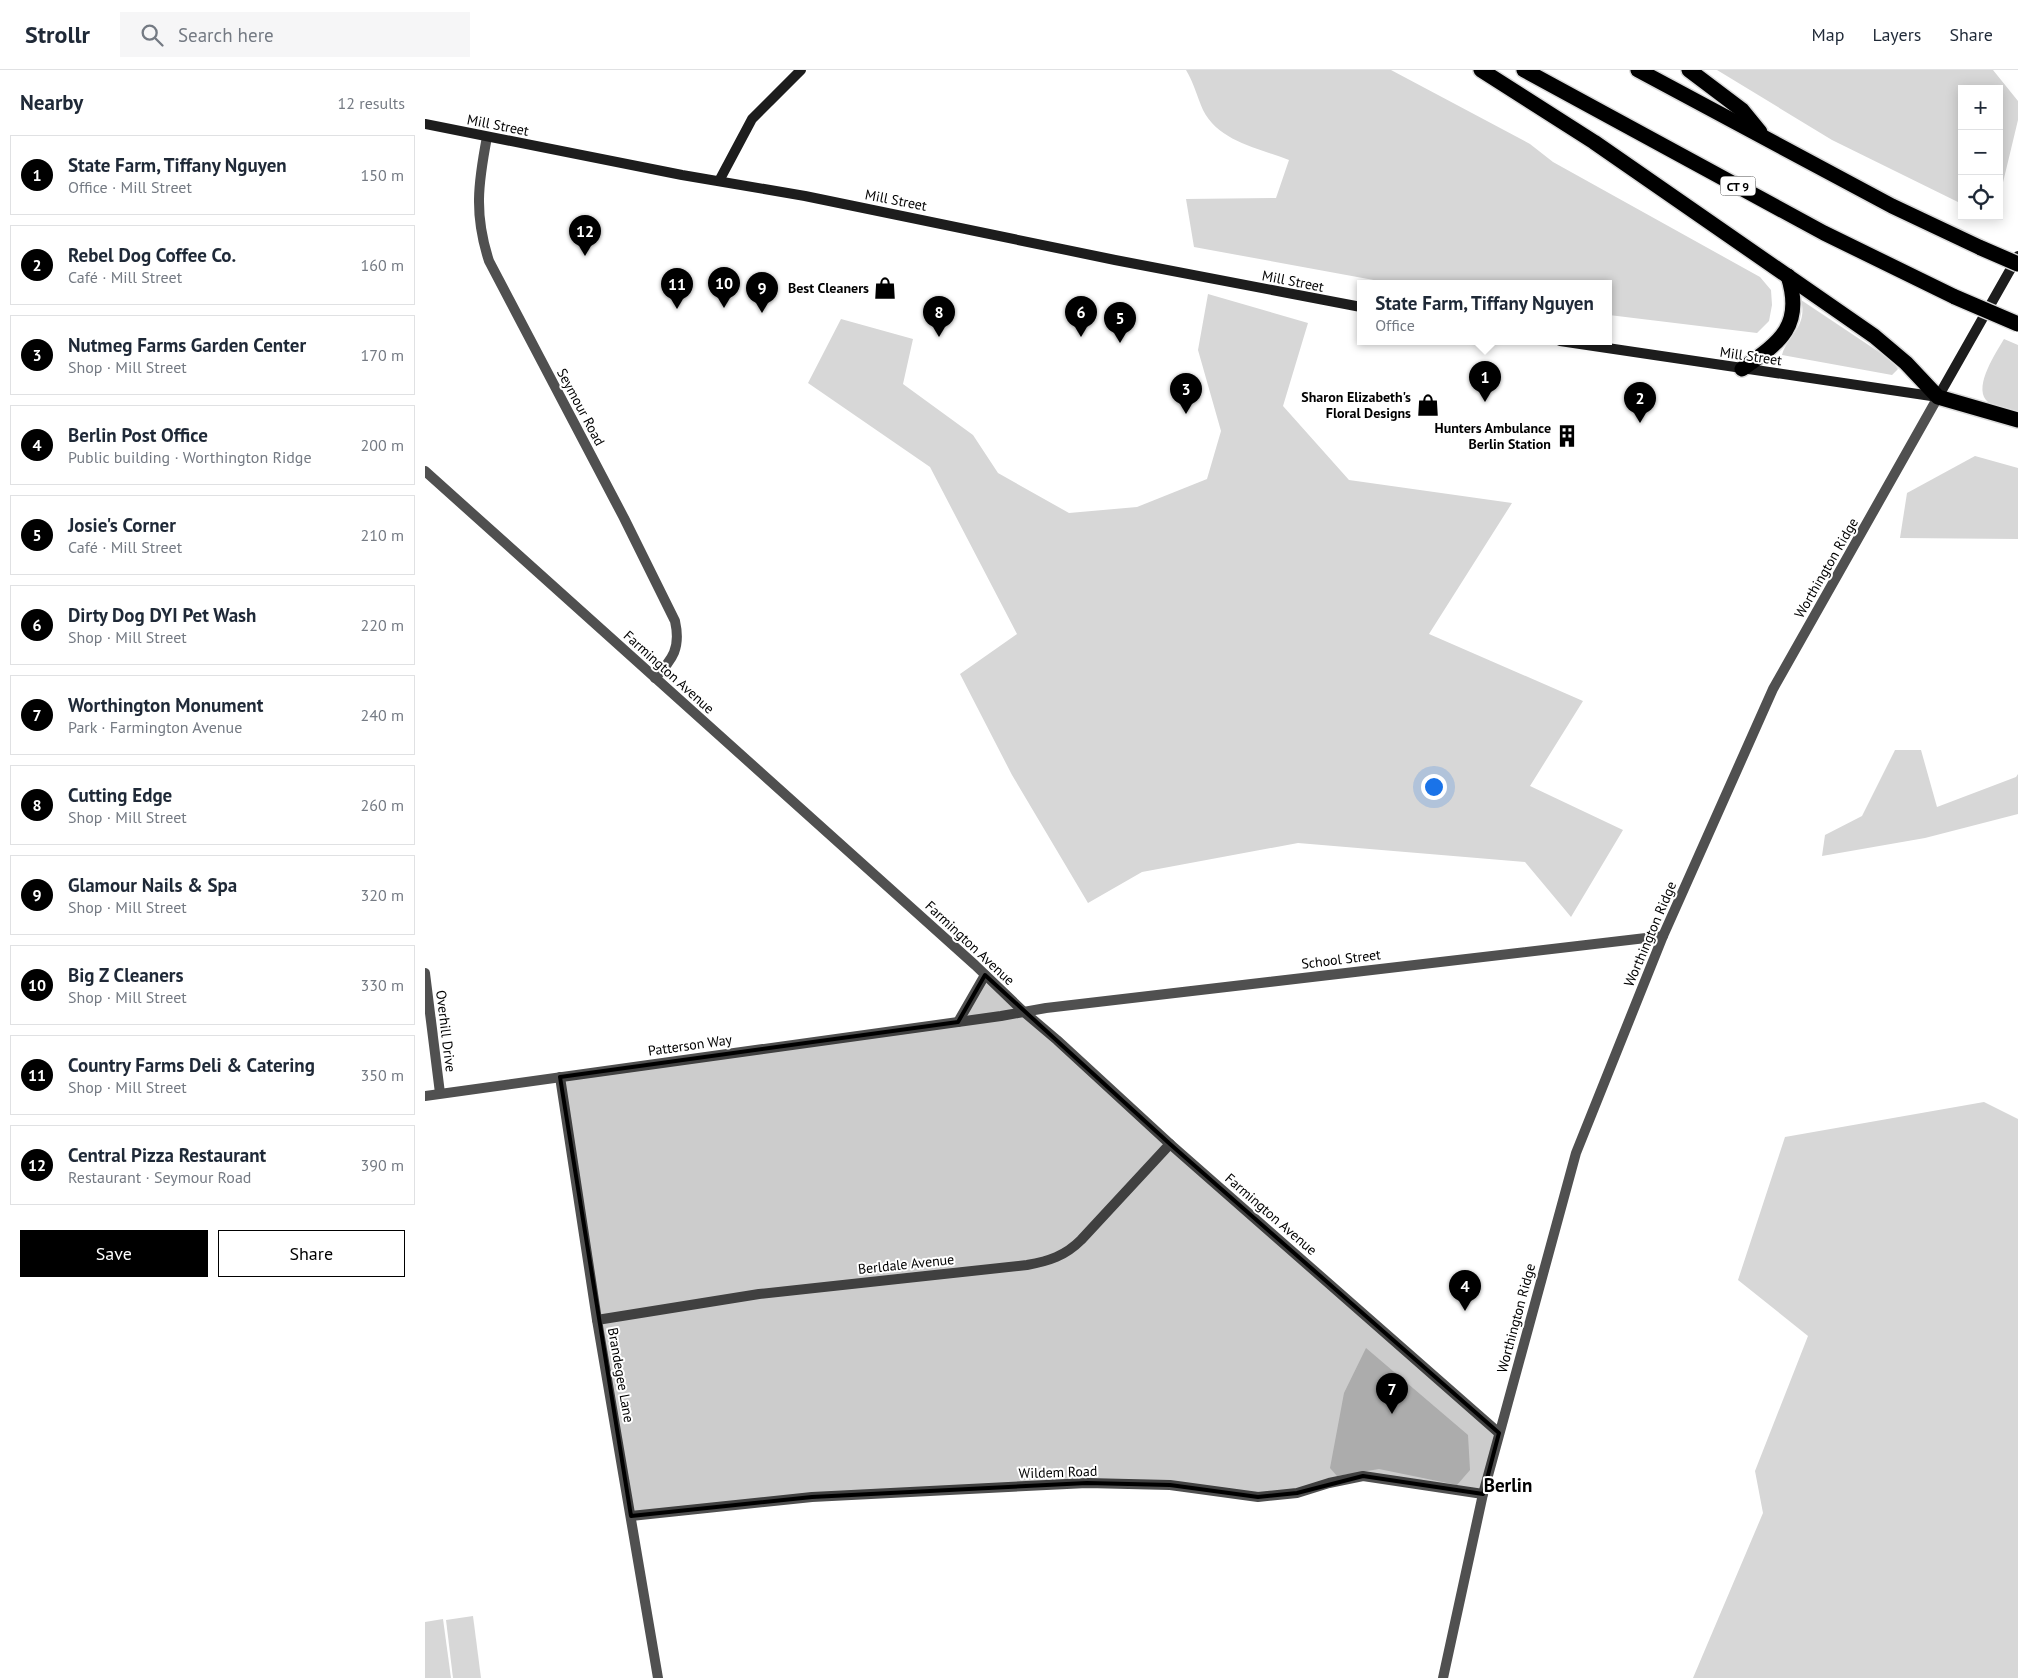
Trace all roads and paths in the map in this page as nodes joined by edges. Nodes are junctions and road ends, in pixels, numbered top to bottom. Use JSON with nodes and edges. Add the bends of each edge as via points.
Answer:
{"nodes":[{"id":1,"x":801,"y":70,"type":"edge"},
{"id":2,"x":1481,"y":70,"type":"edge"},
{"id":3,"x":1524,"y":70,"type":"edge"},
{"id":4,"x":1639,"y":70,"type":"edge"},
{"id":5,"x":1689,"y":70,"type":"edge"},
{"id":6,"x":425,"y":124,"type":"edge"},
{"id":7,"x":487,"y":137,"type":"junction"},
{"id":8,"x":1765,"y":139,"type":"junction"},
{"id":9,"x":719,"y":181,"type":"junction"},
{"id":10,"x":2018,"y":256,"type":"edge"},
{"id":11,"x":2018,"y":264,"type":"edge"},
{"id":12,"x":1788,"y":276,"type":"junction"},
{"id":13,"x":1357,"y":306,"type":"edge"},
{"id":14,"x":2018,"y":324,"type":"edge"},
{"id":15,"x":1586,"y":345,"type":"edge"},
{"id":16,"x":1742,"y":369,"type":"junction"},
{"id":17,"x":1938,"y":397,"type":"junction"},
{"id":18,"x":2018,"y":420,"type":"edge"},
{"id":19,"x":425,"y":471,"type":"edge"},
{"id":20,"x":655,"y":678,"type":"junction"},
{"id":21,"x":1663,"y":936,"type":"junction"},
{"id":22,"x":425,"y":973,"type":"edge"},
{"id":23,"x":985,"y":975,"type":"junction"},
{"id":24,"x":1023,"y":1012,"type":"junction"},
{"id":25,"x":959,"y":1022,"type":"junction"},
{"id":26,"x":560,"y":1077,"type":"junction"},
{"id":27,"x":440,"y":1093,"type":"junction"},
{"id":28,"x":425,"y":1096,"type":"edge"},
{"id":29,"x":1170,"y":1144,"type":"junction"},
{"id":30,"x":597,"y":1320,"type":"junction"},
{"id":31,"x":1499,"y":1433,"type":"junction"},
{"id":32,"x":1483,"y":1494,"type":"junction"},
{"id":33,"x":631,"y":1516,"type":"junction"},
{"id":34,"x":658,"y":1678,"type":"edge"},
{"id":35,"x":1443,"y":1678,"type":"edge"}],
"edges":[{"from":1,"to":9,"type":"main road","via":[[752,118]]},
{"from":2,"to":12,"type":"highway","via":[[1594,142]]},
{"from":3,"to":14,"type":"highway","number":"CT 9","bridge":true,"via":[[1824,233]]},
{"from":4,"to":8,"type":"highway"},
{"from":5,"to":8,"type":"highway","via":[[1742,110]]},
{"from":6,"to":7,"type":"main road","name":"Mill Street"},
{"from":7,"to":9,"type":"main road","name":"Mill Street"},
{"from":7,"to":20,"type":"street","name":"Seymour Road","via":[[478,211],[481,237],[489,261],[675,621],[678,635],[676,651]]},
{"from":8,"to":11,"type":"highway","bridge":true,"via":[[1892,206]]},
{"from":9,"to":13,"type":"main road","name":"Mill Street"},
{"from":10,"to":17,"type":"main road","name":"Worthington Ridge"},
{"from":12,"to":16,"type":"highway","via":[[1794,302],[1791,322],[1775,343]]},
{"from":12,"to":17,"type":"highway","via":[[1888,347]]},
{"from":15,"to":16,"type":"main road","name":"Mill Street"},
{"from":16,"to":17,"type":"main road","name":"Mill Street"},
{"from":17,"to":18,"type":"highway"},
{"from":17,"to":21,"type":"street","name":"Worthington Ridge","via":[[1773,689]]},
{"from":19,"to":20,"type":"street","name":"Farmington Avenue"},
{"from":20,"to":23,"type":"street","name":"Farmington Avenue"},
{"from":21,"to":24,"type":"street","name":"School Street"},
{"from":21,"to":31,"type":"street","name":"Worthington Ridge","via":[[1576,1153]]},
{"from":22,"to":27,"type":"street","name":"Overhill Drive"},
{"from":23,"to":24,"type":"street","name":"Farmington Avenue"},
{"from":23,"to":25,"type":"street"},
{"from":24,"to":25,"type":"street","name":"Patterson Way"},
{"from":24,"to":29,"type":"street","name":"Farmington Avenue"},
{"from":25,"to":26,"type":"street","name":"Patterson Way"},
{"from":26,"to":27,"type":"street","name":"Patterson Way"},
{"from":26,"to":30,"type":"street","name":"Brandegee Lane"},
{"from":27,"to":28,"type":"street","name":"Patterson Way"},
{"from":29,"to":30,"type":"street","name":"Berldale Avenue","via":[[1081,1240],[1058,1258],[1027,1265],[759,1294]]},
{"from":29,"to":31,"type":"street","name":"Farmington Avenue"},
{"from":30,"to":33,"type":"street","name":"Brandegee Lane"},
{"from":31,"to":32,"type":"street","name":"Worthington Ridge"},
{"from":32,"to":33,"type":"street","name":"Wildem Road","via":[[1363,1476],[1297,1493],[1258,1498],[1169,1485],[1087,1483],[812,1497]]},
{"from":32,"to":35,"type":"street","name":"Worthington Ridge"},
{"from":33,"to":34,"type":"street","name":"Brandegee Lane"}]}
